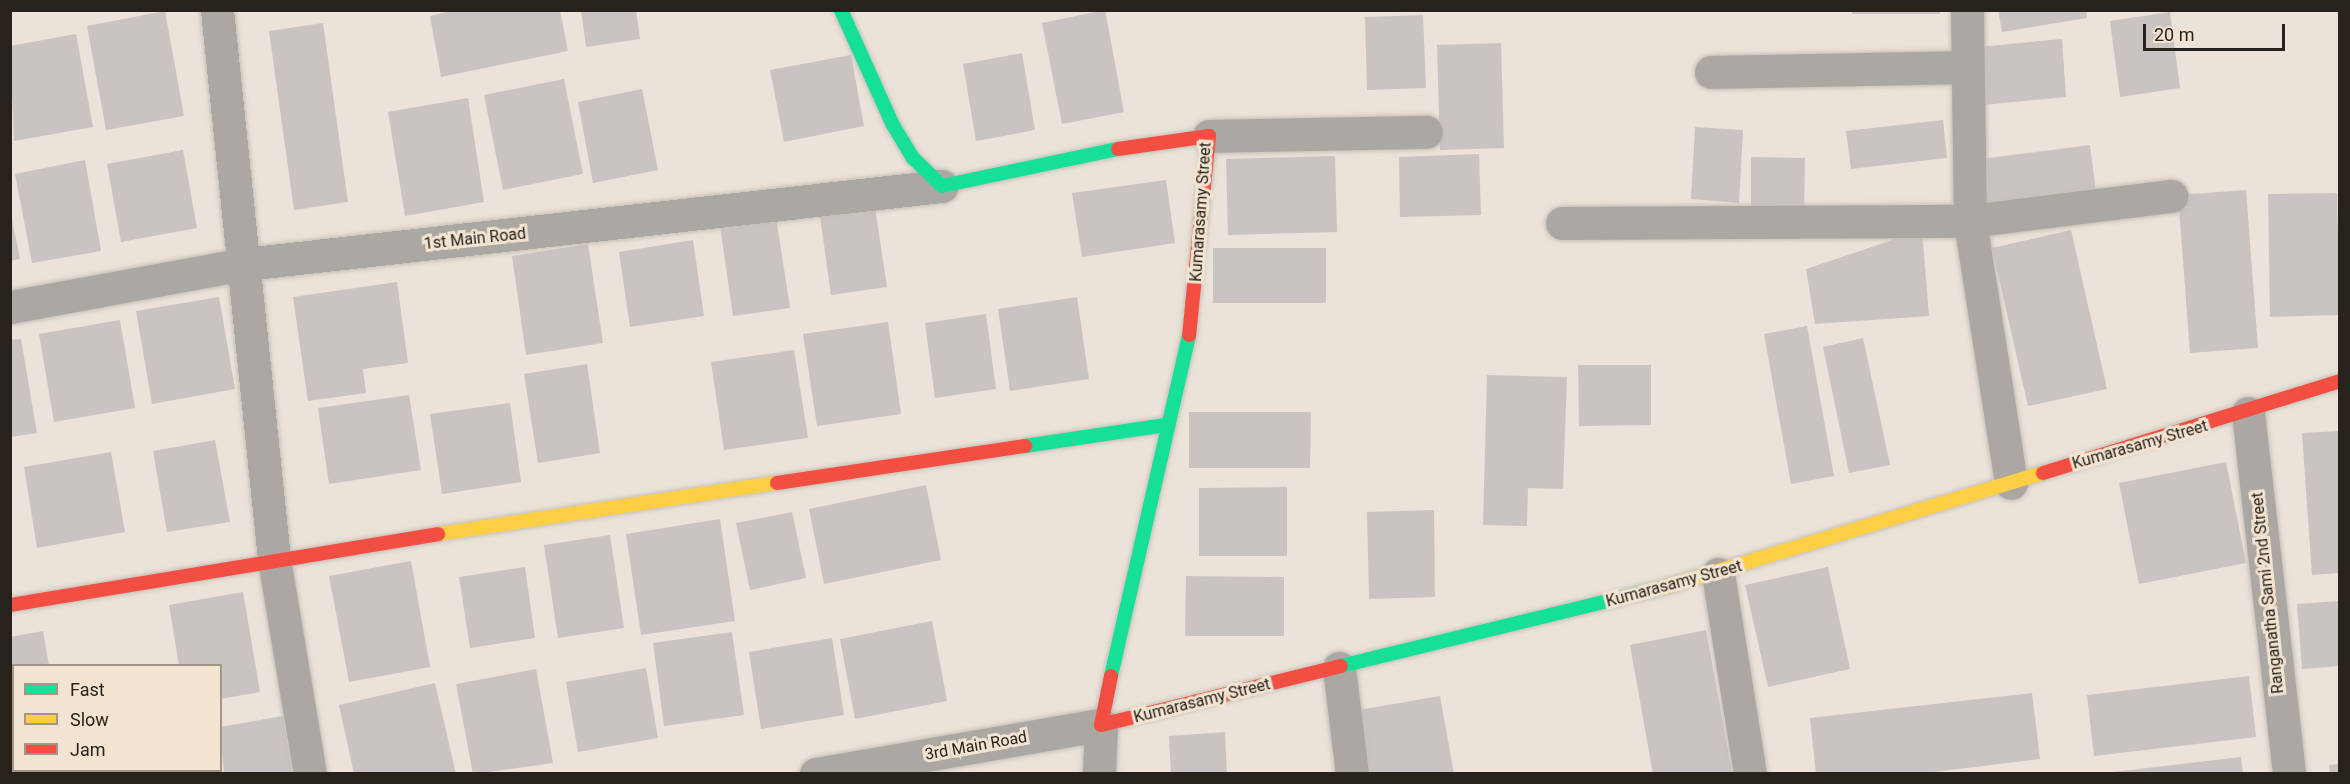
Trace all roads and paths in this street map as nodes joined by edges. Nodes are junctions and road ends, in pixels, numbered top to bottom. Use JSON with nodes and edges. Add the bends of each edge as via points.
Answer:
{"nodes":[{"id":1,"x":218,"y":10,"type":"edge"},
{"id":2,"x":841,"y":10,"type":"edge"},
{"id":3,"x":1967,"y":10,"type":"edge"},
{"id":4,"x":1967,"y":67,"type":"junction"},
{"id":5,"x":1711,"y":72,"type":"dead end"},
{"id":6,"x":1426,"y":132,"type":"dead end"},
{"id":7,"x":1209,"y":136,"type":"junction"},
{"id":8,"x":942,"y":186,"type":"junction"},
{"id":9,"x":2172,"y":196,"type":"dead end"},
{"id":10,"x":1970,"y":221,"type":"junction"},
{"id":11,"x":1562,"y":223,"type":"dead end"},
{"id":12,"x":245,"y":264,"type":"junction"},
{"id":13,"x":10,"y":307,"type":"edge"},
{"id":14,"x":2340,"y":381,"type":"edge"},
{"id":15,"x":2248,"y":413,"type":"junction"},
{"id":16,"x":1165,"y":425,"type":"junction"},
{"id":17,"x":2010,"y":483,"type":"junction"},
{"id":18,"x":274,"y":559,"type":"junction"},
{"id":19,"x":1718,"y":574,"type":"junction"},
{"id":20,"x":10,"y":605,"type":"edge"},
{"id":21,"x":1339,"y":668,"type":"junction"},
{"id":22,"x":1101,"y":725,"type":"junction"},
{"id":23,"x":310,"y":774,"type":"edge"},
{"id":24,"x":816,"y":774,"type":"edge"},
{"id":25,"x":1099,"y":774,"type":"edge"},
{"id":26,"x":1352,"y":774,"type":"edge"},
{"id":27,"x":1750,"y":774,"type":"edge"},
{"id":28,"x":2289,"y":774,"type":"edge"}],
"edges":[{"from":1,"to":12,"type":"street"},
{"from":2,"to":8,"type":"street","via":[[893,125],[913,158]]},
{"from":3,"to":4,"type":"street"},
{"from":4,"to":5,"type":"street"},
{"from":4,"to":10,"type":"street"},
{"from":6,"to":7,"type":"street"},
{"from":7,"to":8,"type":"street","name":"Kumarasamy Street","via":[[1135,145]]},
{"from":7,"to":16,"type":"street","name":"Kumarasamy Street","via":[[1187,352]]},
{"from":8,"to":12,"type":"street","name":"1st Main Road"},
{"from":9,"to":10,"type":"street"},
{"from":10,"to":11,"type":"street"},
{"from":10,"to":17,"type":"street"},
{"from":12,"to":13,"type":"street","name":"1st Main Road"},
{"from":12,"to":18,"type":"street"},
{"from":14,"to":15,"type":"street","name":"Kumarasamy Street"},
{"from":15,"to":17,"type":"street","name":"Kumarasamy Street"},
{"from":15,"to":28,"type":"street","name":"Ranganatha Sami 2nd Street"},
{"from":16,"to":18,"type":"street"},
{"from":16,"to":22,"type":"street","name":"Kumarasamy Street"},
{"from":17,"to":19,"type":"street","name":"Kumarasamy Street"},
{"from":18,"to":20,"type":"street"},
{"from":18,"to":23,"type":"street"},
{"from":19,"to":21,"type":"street","name":"Kumarasamy Street"},
{"from":19,"to":27,"type":"street"},
{"from":21,"to":22,"type":"street","name":"Kumarasamy Street"},
{"from":21,"to":26,"type":"street"},
{"from":22,"to":24,"type":"street","name":"3rd Main Road"},
{"from":22,"to":25,"type":"street"}]}
